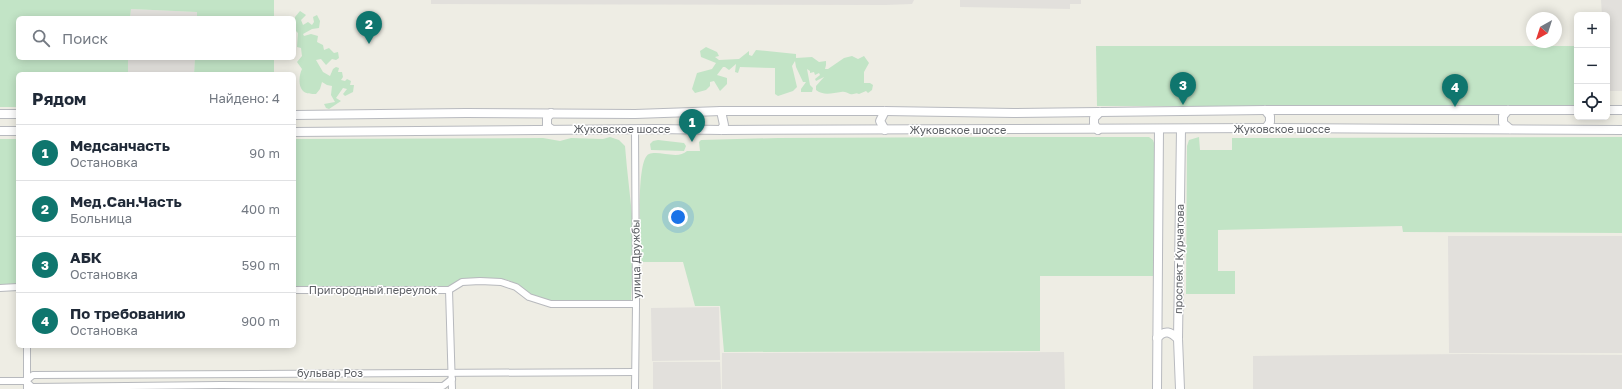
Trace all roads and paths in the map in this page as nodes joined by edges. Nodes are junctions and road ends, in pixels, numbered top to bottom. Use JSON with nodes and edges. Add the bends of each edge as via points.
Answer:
{"nodes":[{"id":1,"x":1265,"y":110,"type":"junction"},
{"id":2,"x":1508,"y":110,"type":"junction"},
{"id":3,"x":1574,"y":110,"type":"edge"},
{"id":4,"x":1610,"y":110,"type":"edge"},
{"id":5,"x":1622,"y":110,"type":"edge"},
{"id":6,"x":721,"y":111,"type":"junction"},
{"id":7,"x":885,"y":111,"type":"junction"},
{"id":8,"x":551,"y":112,"type":"junction"},
{"id":9,"x":1100,"y":112,"type":"junction"},
{"id":10,"x":0,"y":114,"type":"edge"},
{"id":11,"x":16,"y":114,"type":"edge"},
{"id":12,"x":296,"y":115,"type":"edge"},
{"id":13,"x":1266,"y":128,"type":"junction"},
{"id":14,"x":551,"y":129,"type":"junction"},
{"id":15,"x":634,"y":129,"type":"junction"},
{"id":16,"x":1159,"y":129,"type":"junction"},
{"id":17,"x":1181,"y":129,"type":"junction"},
{"id":18,"x":1510,"y":129,"type":"junction"},
{"id":19,"x":721,"y":130,"type":"junction"},
{"id":20,"x":885,"y":130,"type":"junction"},
{"id":21,"x":1098,"y":130,"type":"junction"},
{"id":22,"x":1622,"y":130,"type":"edge"},
{"id":23,"x":0,"y":131,"type":"edge"},
{"id":24,"x":16,"y":131,"type":"edge"},
{"id":25,"x":296,"y":132,"type":"edge"},
{"id":26,"x":16,"y":287,"type":"edge"},
{"id":27,"x":0,"y":288,"type":"edge"},
{"id":28,"x":296,"y":290,"type":"edge"},
{"id":29,"x":450,"y":290,"type":"junction"},
{"id":30,"x":636,"y":304,"type":"junction"},
{"id":31,"x":1157,"y":338,"type":"junction"},
{"id":32,"x":1178,"y":340,"type":"junction"},
{"id":33,"x":27,"y":348,"type":"edge"},
{"id":34,"x":451,"y":372,"type":"junction"},
{"id":35,"x":635,"y":372,"type":"junction"},
{"id":36,"x":452,"y":379,"type":"junction"},
{"id":37,"x":0,"y":381,"type":"edge"},
{"id":38,"x":27,"y":381,"type":"junction"},
{"id":39,"x":27,"y":389,"type":"edge"},
{"id":40,"x":452,"y":389,"type":"edge"},
{"id":41,"x":635,"y":389,"type":"edge"},
{"id":42,"x":1157,"y":389,"type":"edge"},
{"id":43,"x":1180,"y":389,"type":"edge"}],
"edges":[{"from":1,"to":2,"type":"main road","name":"Жуковское шоссе"},
{"from":1,"to":9,"type":"main road","name":"Жуковское шоссе"},
{"from":1,"to":13,"type":"main road","via":[[1270,116]]},
{"from":2,"to":3,"type":"main road","name":"Жуковское шоссе"},
{"from":2,"to":18,"type":"main road","via":[[1503,116],[1503,123]]},
{"from":4,"to":5,"type":"main road"},
{"from":6,"to":7,"type":"main road","name":"Жуковское шоссе"},
{"from":6,"to":8,"type":"main road","name":"Жуковское шоссе","via":[[635,114]]},
{"from":6,"to":19,"type":"main road","via":[[724,125]]},
{"from":7,"to":9,"type":"main road","name":"Жуковское шоссе"},
{"from":7,"to":20,"type":"main road","via":[[880,121]]},
{"from":8,"to":12,"type":"main road","name":"Жуковское шоссе"},
{"from":8,"to":14,"type":"main road","via":[[547,118],[547,126]]},
{"from":9,"to":21,"type":"main road","via":[[1094,118]]},
{"from":10,"to":11,"type":"main road"},
{"from":13,"to":17,"type":"main road","name":"Жуковское шоссе"},
{"from":13,"to":18,"type":"main road","name":"Жуковское шоссе"},
{"from":14,"to":15,"type":"main road","name":"Жуковское шоссе"},
{"from":14,"to":25,"type":"main road","name":"Жуковское шоссе"},
{"from":15,"to":19,"type":"main road","name":"Жуковское шоссе"},
{"from":15,"to":30,"type":"street","name":"улица Дружбы"},
{"from":16,"to":17,"type":"main road","name":"Жуковское шоссе"},
{"from":16,"to":21,"type":"main road","name":"Жуковское шоссе"},
{"from":16,"to":31,"type":"main road","name":"проспект Курчатова"},
{"from":17,"to":32,"type":"main road","name":"проспект Курчатова"},
{"from":18,"to":22,"type":"main road","name":"Жуковское шоссе"},
{"from":19,"to":20,"type":"main road","name":"Жуковское шоссе"},
{"from":20,"to":21,"type":"main road","name":"Жуковское шоссе"},
{"from":23,"to":24,"type":"main road"},
{"from":26,"to":27,"type":"street"},
{"from":28,"to":29,"type":"street","name":"Пригородный переулок"},
{"from":29,"to":30,"type":"street","name":"Пригородный переулок","via":[[462,282],[502,282],[516,287],[529,297],[551,304]]},
{"from":29,"to":34,"type":"street"},
{"from":30,"to":35,"type":"street","name":"улица Дружбы"},
{"from":31,"to":32,"type":"main road","via":[[1167,331]]},
{"from":31,"to":42,"type":"main road","name":"проспект Курчатова"},
{"from":32,"to":43,"type":"main road","name":"проспект Курчатова"},
{"from":33,"to":38,"type":"street"},
{"from":34,"to":35,"type":"street","name":"бульвар Роз"},
{"from":34,"to":36,"type":"street"},
{"from":34,"to":38,"type":"street","name":"бульвар Роз","via":[[33,375]]},
{"from":35,"to":41,"type":"street","name":"улица Дружбы"},
{"from":36,"to":38,"type":"street","via":[[443,386],[32,387]]},
{"from":36,"to":40,"type":"street"},
{"from":37,"to":38,"type":"street"},
{"from":38,"to":39,"type":"street"}]}
